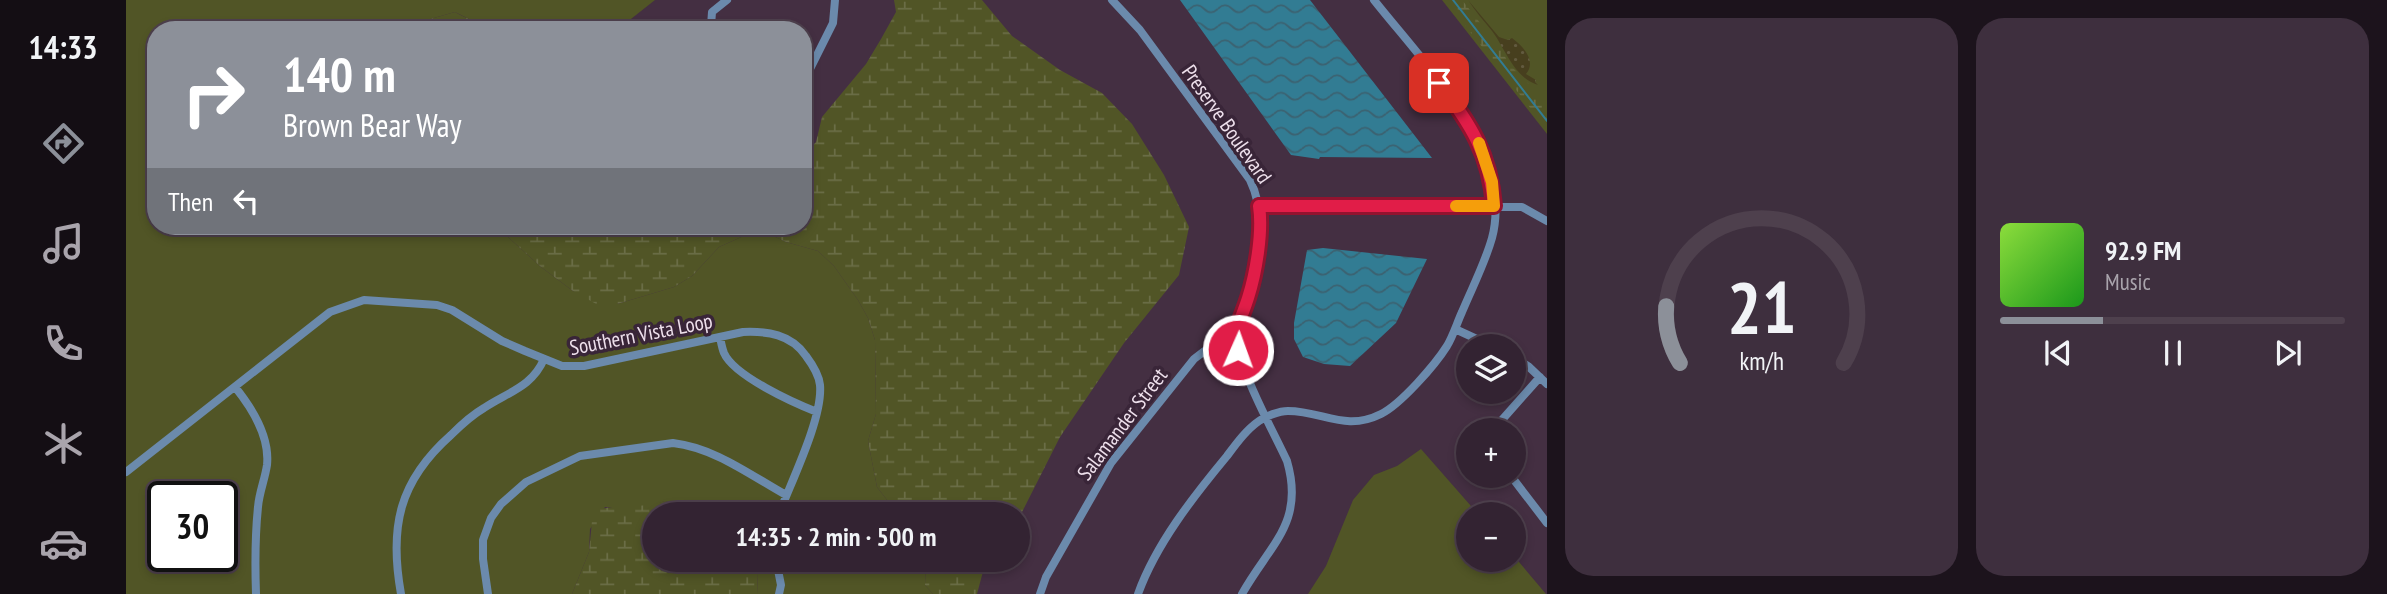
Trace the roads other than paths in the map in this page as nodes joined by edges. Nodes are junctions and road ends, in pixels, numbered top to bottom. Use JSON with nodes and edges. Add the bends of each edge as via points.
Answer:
{"nodes":[{"id":1,"x":727,"y":0,"type":"edge"},
{"id":2,"x":835,"y":0,"type":"edge"},
{"id":3,"x":1112,"y":0,"type":"edge"},
{"id":4,"x":1374,"y":0,"type":"edge"},
{"id":5,"x":711,"y":21,"type":"edge"},
{"id":6,"x":812,"y":66,"type":"edge"},
{"id":7,"x":1259,"y":206,"type":"junction"},
{"id":8,"x":1494,"y":206,"type":"junction"},
{"id":9,"x":1547,"y":221,"type":"edge"},
{"id":10,"x":1455,"y":329,"type":"junction"},
{"id":11,"x":1466,"y":334,"type":"edge"},
{"id":12,"x":720,"y":337,"type":"junction"},
{"id":13,"x":1237,"y":337,"type":"junction"},
{"id":14,"x":544,"y":359,"type":"junction"},
{"id":15,"x":1526,"y":366,"type":"edge"},
{"id":16,"x":1540,"y":377,"type":"junction"},
{"id":17,"x":1547,"y":384,"type":"edge"},
{"id":18,"x":235,"y":387,"type":"junction"},
{"id":19,"x":817,"y":412,"type":"junction"},
{"id":20,"x":1267,"y":416,"type":"junction"},
{"id":21,"x":1504,"y":418,"type":"edge"},
{"id":22,"x":126,"y":472,"type":"edge"},
{"id":23,"x":1520,"y":488,"type":"edge"},
{"id":24,"x":786,"y":495,"type":"junction"},
{"id":25,"x":783,"y":502,"type":"edge"},
{"id":26,"x":1547,"y":523,"type":"edge"},
{"id":27,"x":778,"y":572,"type":"edge"},
{"id":28,"x":256,"y":594,"type":"edge"},
{"id":29,"x":401,"y":594,"type":"edge"},
{"id":30,"x":488,"y":594,"type":"edge"},
{"id":31,"x":779,"y":594,"type":"edge"},
{"id":32,"x":1040,"y":594,"type":"edge"},
{"id":33,"x":1138,"y":594,"type":"edge"},
{"id":34,"x":1242,"y":594,"type":"edge"}],
"edges":[{"from":1,"to":5,"type":"street","via":[[712,12]]},
{"from":2,"to":6,"type":"street","via":[[834,23]]},
{"from":3,"to":7,"type":"street","name":"Preserve Boulevard","via":[[1140,30],[1250,180]]},
{"from":4,"to":8,"type":"street","via":[[1474,131],[1492,182]]},
{"from":7,"to":8,"type":"street"},
{"from":7,"to":13,"type":"street","name":"Preserve Boulevard","via":[[1259,238]]},
{"from":8,"to":9,"type":"street","via":[[1522,207]]},
{"from":8,"to":10,"type":"street","via":[[1492,237]]},
{"from":10,"to":11,"type":"street"},
{"from":10,"to":20,"type":"street","via":[[1435,363],[1381,414],[1356,422],[1286,410]]},
{"from":12,"to":14,"type":"street","name":"Southern Vista Loop","via":[[583,366],[562,366]]},
{"from":12,"to":19,"type":"street","via":[[729,361],[743,373]]},
{"from":12,"to":19,"type":"street","name":"Southern Vista Loop","via":[[769,331],[802,350],[820,384]]},
{"from":13,"to":20,"type":"street","name":"Preserve Boulevard","via":[[1245,370]]},
{"from":13,"to":32,"type":"street","name":"Salamander Street","via":[[1222,340],[1194,359],[1111,463]]},
{"from":14,"to":18,"type":"street","name":"Southern Vista Loop","via":[[437,305],[364,300],[330,312]]},
{"from":14,"to":29,"type":"street","via":[[531,380],[482,408],[435,449],[411,481],[396,534]]},
{"from":15,"to":16,"type":"street"},
{"from":16,"to":17,"type":"street"},
{"from":16,"to":21,"type":"street"},
{"from":18,"to":22,"type":"street","name":"Southern Vista Loop"},
{"from":18,"to":28,"type":"street","via":[[250,404],[263,432],[267,462],[258,504]]},
{"from":19,"to":24,"type":"street","name":"Southern Vista Loop"},
{"from":20,"to":33,"type":"street","via":[[1244,435],[1192,499]]},
{"from":20,"to":34,"type":"street","name":"Preserve Boulevard","via":[[1292,477],[1292,510]]},
{"from":23,"to":26,"type":"street"},
{"from":24,"to":25,"type":"street","name":"Southern Vista Loop"},
{"from":24,"to":30,"type":"street","via":[[706,450],[688,445],[673,443],[580,456],[526,482],[491,518],[483,550]]},
{"from":27,"to":31,"type":"street"}]}
